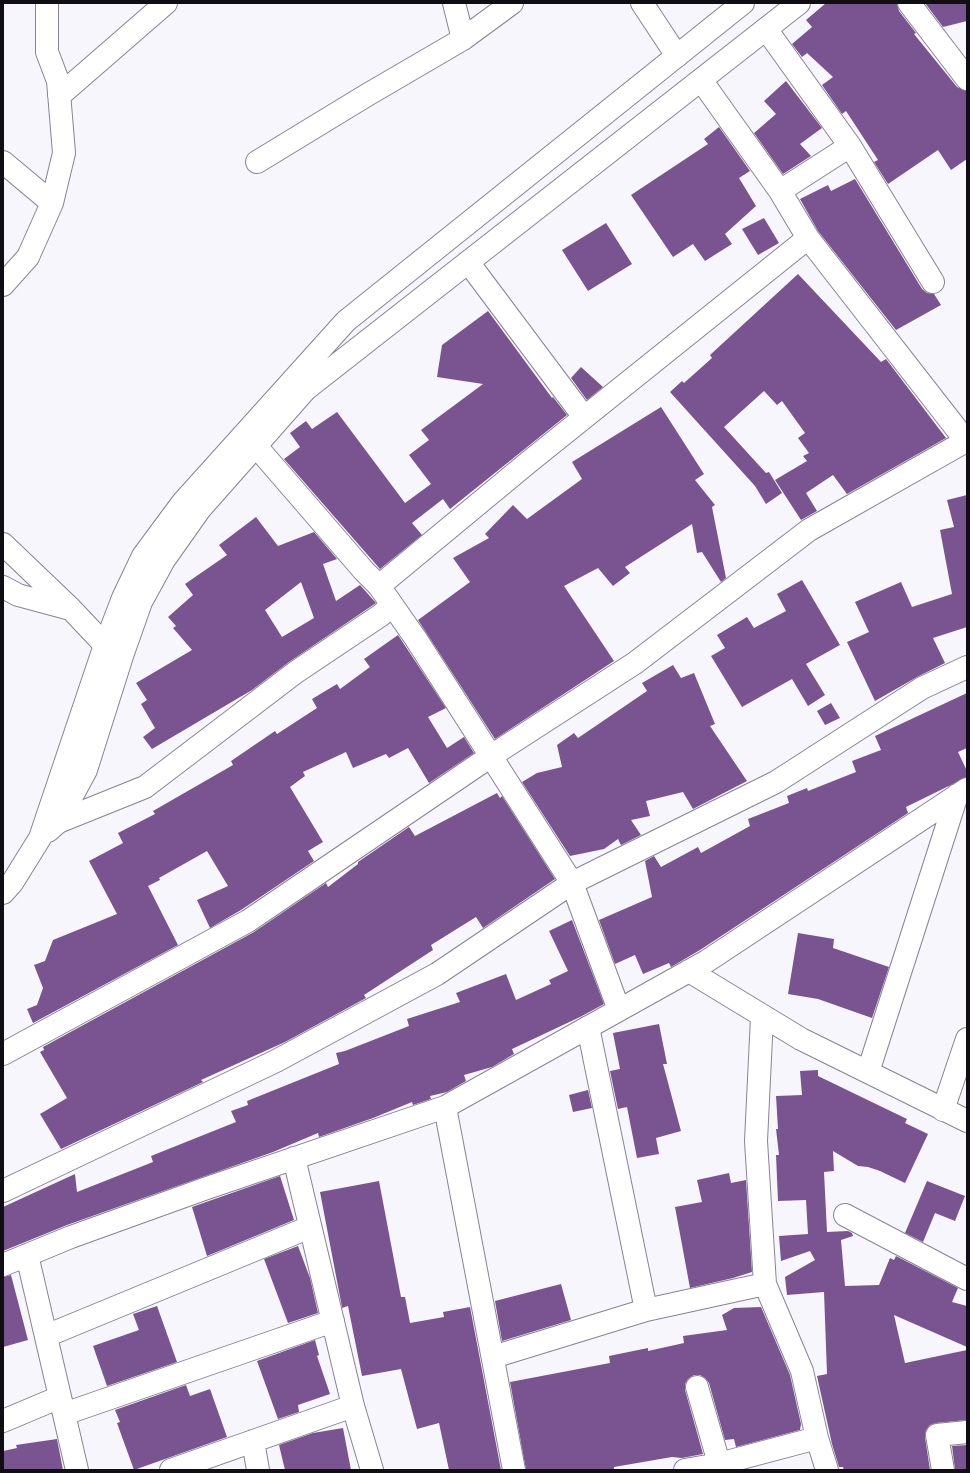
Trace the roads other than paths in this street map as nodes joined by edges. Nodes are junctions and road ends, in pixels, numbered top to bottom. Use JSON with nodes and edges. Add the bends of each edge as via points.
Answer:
{"nodes":[{"id":1,"x":47,"y":3,"type":"edge"},
{"id":2,"x":166,"y":3,"type":"edge"},
{"id":3,"x":454,"y":3,"type":"edge"},
{"id":4,"x":512,"y":3,"type":"edge"},
{"id":5,"x":642,"y":3,"type":"edge"},
{"id":6,"x":743,"y":3,"type":"edge"},
{"id":7,"x":799,"y":3,"type":"edge"},
{"id":8,"x":909,"y":3,"type":"edge"},
{"id":9,"x":766,"y":29,"type":"junction"},
{"id":10,"x":463,"y":39,"type":"junction"},
{"id":11,"x":676,"y":56,"type":"junction"},
{"id":12,"x":967,"y":78,"type":"edge"},
{"id":13,"x":701,"y":80,"type":"junction"},
{"id":14,"x":59,"y":96,"type":"junction"},
{"id":15,"x":850,"y":146,"type":"junction"},
{"id":16,"x":3,"y":162,"type":"edge"},
{"id":17,"x":257,"y":162,"type":"dead end"},
{"id":18,"x":780,"y":191,"type":"junction"},
{"id":19,"x":52,"y":203,"type":"junction"},
{"id":20,"x":808,"y":238,"type":"junction"},
{"id":21,"x":468,"y":262,"type":"junction"},
{"id":22,"x":933,"y":282,"type":"dead end"},
{"id":23,"x":3,"y":285,"type":"edge"},
{"id":24,"x":584,"y":417,"type":"junction"},
{"id":25,"x":256,"y":446,"type":"junction"},
{"id":26,"x":3,"y":544,"type":"edge"},
{"id":27,"x":3,"y":586,"type":"edge"},
{"id":28,"x":379,"y":586,"type":"junction"},
{"id":29,"x":392,"y":605,"type":"junction"},
{"id":30,"x":71,"y":609,"type":"junction"},
{"id":31,"x":105,"y":645,"type":"junction"},
{"id":32,"x":967,"y":667,"type":"edge"},
{"id":33,"x":491,"y":756,"type":"junction"},
{"id":34,"x":962,"y":792,"type":"edge"},
{"id":35,"x":58,"y":822,"type":"junction"},
{"id":36,"x":40,"y":838,"type":"junction"},
{"id":37,"x":572,"y":883,"type":"junction"},
{"id":38,"x":3,"y":892,"type":"edge"},
{"id":39,"x":689,"y":972,"type":"junction"},
{"id":40,"x":619,"y":1010,"type":"junction"},
{"id":41,"x":762,"y":1017,"type":"junction"},
{"id":42,"x":588,"y":1027,"type":"junction"},
{"id":43,"x":967,"y":1039,"type":"edge"},
{"id":44,"x":3,"y":1054,"type":"edge"},
{"id":45,"x":868,"y":1072,"type":"junction"},
{"id":46,"x":445,"y":1107,"type":"junction"},
{"id":47,"x":943,"y":1110,"type":"junction"},
{"id":48,"x":967,"y":1121,"type":"edge"},
{"id":49,"x":294,"y":1158,"type":"junction"},
{"id":50,"x":3,"y":1191,"type":"edge"},
{"id":51,"x":845,"y":1215,"type":"dead end"},
{"id":52,"x":310,"y":1227,"type":"junction"},
{"id":53,"x":28,"y":1255,"type":"junction"},
{"id":54,"x":3,"y":1265,"type":"edge"},
{"id":55,"x":967,"y":1279,"type":"edge"},
{"id":56,"x":765,"y":1284,"type":"junction"},
{"id":57,"x":646,"y":1310,"type":"junction"},
{"id":58,"x":333,"y":1321,"type":"junction"},
{"id":59,"x":46,"y":1336,"type":"junction"},
{"id":60,"x":492,"y":1357,"type":"junction"},
{"id":61,"x":698,"y":1387,"type":"dead end"},
{"id":62,"x":62,"y":1406,"type":"junction"},
{"id":63,"x":353,"y":1406,"type":"junction"},
{"id":64,"x":3,"y":1421,"type":"edge"},
{"id":65,"x":967,"y":1432,"type":"edge"},
{"id":66,"x":817,"y":1438,"type":"junction"},
{"id":67,"x":253,"y":1441,"type":"junction"},
{"id":68,"x":720,"y":1467,"type":"edge"},
{"id":69,"x":77,"y":1470,"type":"edge"},
{"id":70,"x":171,"y":1470,"type":"edge"},
{"id":71,"x":258,"y":1470,"type":"edge"},
{"id":72,"x":372,"y":1470,"type":"edge"},
{"id":73,"x":514,"y":1470,"type":"edge"},
{"id":74,"x":685,"y":1470,"type":"edge"},
{"id":75,"x":827,"y":1470,"type":"edge"},
{"id":76,"x":943,"y":1470,"type":"edge"}],
"edges":[{"from":1,"to":14,"type":"street","via":[[46,52],[58,80]]},
{"from":2,"to":14,"type":"street"},
{"from":3,"to":10,"type":"street"},
{"from":4,"to":10,"type":"street"},
{"from":5,"to":11,"type":"street"},
{"from":6,"to":11,"type":"street"},
{"from":7,"to":9,"type":"street"},
{"from":8,"to":12,"type":"street"},
{"from":9,"to":13,"type":"street"},
{"from":9,"to":15,"type":"street"},
{"from":10,"to":17,"type":"street"},
{"from":11,"to":31,"type":"street","via":[[346,321],[183,502],[143,556]]},
{"from":13,"to":18,"type":"street"},
{"from":13,"to":21,"type":"street"},
{"from":14,"to":19,"type":"street","via":[[64,153]]},
{"from":15,"to":18,"type":"street"},
{"from":15,"to":22,"type":"street"},
{"from":16,"to":19,"type":"street"},
{"from":18,"to":20,"type":"street"},
{"from":19,"to":23,"type":"street","via":[[28,256]]},
{"from":20,"to":24,"type":"street"},
{"from":20,"to":33,"type":"street","via":[[966,441],[809,530],[635,663]]},
{"from":21,"to":24,"type":"street"},
{"from":21,"to":25,"type":"street","via":[[306,389]]},
{"from":24,"to":28,"type":"street"},
{"from":25,"to":28,"type":"street"},
{"from":25,"to":35,"type":"street","via":[[200,509],[164,560],[141,602],[86,770]]},
{"from":26,"to":30,"type":"street"},
{"from":27,"to":30,"type":"street","via":[[18,595]]},
{"from":28,"to":29,"type":"street"},
{"from":29,"to":33,"type":"street"},
{"from":29,"to":35,"type":"street","via":[[296,672],[145,787]]},
{"from":30,"to":31,"type":"street"},
{"from":31,"to":36,"type":"street"},
{"from":32,"to":37,"type":"street","via":[[922,688],[776,782]]},
{"from":33,"to":37,"type":"street"},
{"from":33,"to":44,"type":"street","via":[[248,921]]},
{"from":34,"to":39,"type":"street"},
{"from":34,"to":45,"type":"street"},
{"from":35,"to":36,"type":"street"},
{"from":36,"to":38,"type":"street","via":[[12,883]]},
{"from":37,"to":40,"type":"street"},
{"from":37,"to":50,"type":"street","via":[[437,974],[276,1060]]},
{"from":39,"to":40,"type":"street"},
{"from":39,"to":41,"type":"street"},
{"from":40,"to":42,"type":"street"},
{"from":41,"to":45,"type":"street"},
{"from":41,"to":56,"type":"street","via":[[756,1142]]},
{"from":42,"to":46,"type":"street"},
{"from":42,"to":57,"type":"street"},
{"from":43,"to":47,"type":"street"},
{"from":45,"to":47,"type":"street"},
{"from":46,"to":49,"type":"street"},
{"from":46,"to":60,"type":"street"},
{"from":47,"to":48,"type":"street"},
{"from":49,"to":52,"type":"street"},
{"from":49,"to":53,"type":"street","via":[[93,1229]]},
{"from":51,"to":55,"type":"street"},
{"from":52,"to":58,"type":"street"},
{"from":52,"to":59,"type":"street"},
{"from":53,"to":54,"type":"street"},
{"from":53,"to":59,"type":"street"},
{"from":56,"to":57,"type":"street"},
{"from":56,"to":66,"type":"street","via":[[802,1371]]},
{"from":57,"to":60,"type":"street"},
{"from":58,"to":62,"type":"street"},
{"from":58,"to":63,"type":"street"},
{"from":59,"to":62,"type":"street"},
{"from":60,"to":73,"type":"street"},
{"from":61,"to":68,"type":"street"},
{"from":62,"to":64,"type":"street"},
{"from":62,"to":69,"type":"street"},
{"from":63,"to":67,"type":"street"},
{"from":63,"to":72,"type":"street"},
{"from":65,"to":76,"type":"street","via":[[937,1435]]},
{"from":66,"to":68,"type":"street"},
{"from":66,"to":75,"type":"street"},
{"from":67,"to":70,"type":"street"},
{"from":67,"to":71,"type":"street"},
{"from":68,"to":74,"type":"street"}]}
